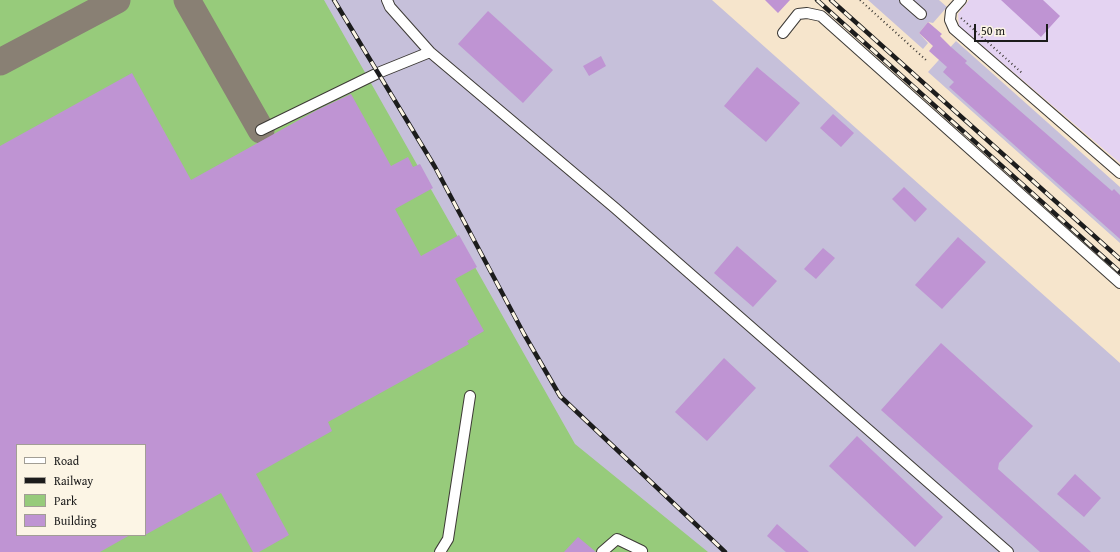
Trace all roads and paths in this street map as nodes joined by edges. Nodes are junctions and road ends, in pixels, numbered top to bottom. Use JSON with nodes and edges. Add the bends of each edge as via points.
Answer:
{"nodes":[{"id":1,"x":386,"y":0,"type":"edge"},
{"id":2,"x":860,"y":0,"type":"edge"},
{"id":3,"x":905,"y":0,"type":"edge"},
{"id":4,"x":961,"y":0,"type":"edge"},
{"id":5,"x":921,"y":14,"type":"dead end"},
{"id":6,"x":782,"y":33,"type":"dead end"},
{"id":7,"x":430,"y":52,"type":"junction"},
{"id":8,"x":926,"y":60,"type":"dead end"},
{"id":9,"x":261,"y":130,"type":"dead end"},
{"id":10,"x":1120,"y":173,"type":"edge"},
{"id":11,"x":1120,"y":283,"type":"edge"},
{"id":12,"x":470,"y":396,"type":"dead end"},
{"id":13,"x":642,"y":551,"type":"edge"},
{"id":14,"x":440,"y":552,"type":"edge"},
{"id":15,"x":602,"y":552,"type":"edge"},
{"id":16,"x":1008,"y":552,"type":"edge"}],
"edges":[{"from":1,"to":7,"type":"street"},
{"from":2,"to":8,"type":"path"},
{"from":3,"to":5,"type":"street"},
{"from":4,"to":10,"type":"street","via":[[951,11],[950,20],[954,29]]},
{"from":6,"to":11,"type":"street","via":[[798,14],[821,16]]},
{"from":7,"to":9,"type":"street","via":[[378,73]]},
{"from":7,"to":16,"type":"street","via":[[615,208]]},
{"from":12,"to":14,"type":"street","via":[[448,539]]},
{"from":13,"to":15,"type":"street","via":[[617,539]]}]}
